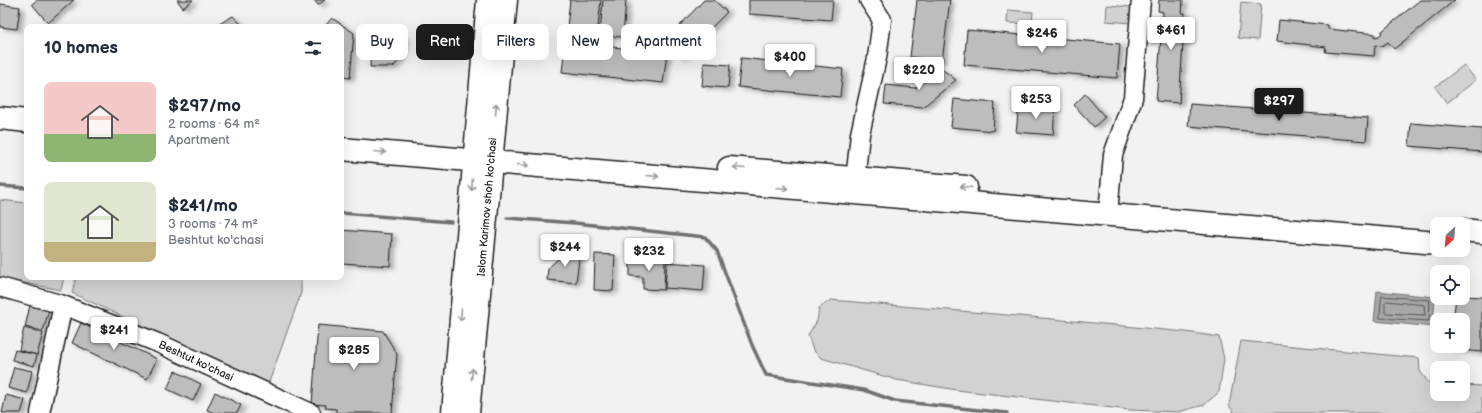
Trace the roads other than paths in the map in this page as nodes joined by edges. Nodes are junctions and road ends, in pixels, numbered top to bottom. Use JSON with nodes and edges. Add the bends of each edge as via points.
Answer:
{"nodes":[{"id":1,"x":488,"y":0,"type":"edge"},
{"id":2,"x":506,"y":0,"type":"edge"},
{"id":3,"x":869,"y":0,"type":"edge"},
{"id":4,"x":1141,"y":0,"type":"edge"},
{"id":5,"x":0,"y":104,"type":"edge"},
{"id":6,"x":24,"y":106,"type":"edge"},
{"id":7,"x":0,"y":118,"type":"edge"},
{"id":8,"x":24,"y":121,"type":"edge"},
{"id":9,"x":344,"y":134,"type":"edge"},
{"id":10,"x":344,"y":149,"type":"edge"},
{"id":11,"x":483,"y":154,"type":"junction"},
{"id":12,"x":855,"y":186,"type":"junction"},
{"id":13,"x":1108,"y":207,"type":"junction"},
{"id":14,"x":1430,"y":228,"type":"edge"},
{"id":15,"x":1470,"y":231,"type":"edge"},
{"id":16,"x":1482,"y":232,"type":"edge"},
{"id":17,"x":1430,"y":242,"type":"edge"},
{"id":18,"x":1470,"y":245,"type":"edge"},
{"id":19,"x":1482,"y":246,"type":"edge"},
{"id":20,"x":0,"y":287,"type":"edge"},
{"id":21,"x":62,"y":305,"type":"junction"},
{"id":22,"x":290,"y":409,"type":"edge"},
{"id":23,"x":40,"y":413,"type":"edge"},
{"id":24,"x":311,"y":413,"type":"edge"},
{"id":25,"x":453,"y":413,"type":"edge"},
{"id":26,"x":468,"y":413,"type":"edge"}],
"edges":[{"from":1,"to":11,"type":"main road","name":"Islom Karimov shoh ko'chasi"},
{"from":11,"to":2,"type":"main road","name":"Islom Karimov shoh ko'chasi","one_way":true},
{"from":3,"to":12,"type":"street","via":[[882,20],[877,58],[860,134]]},
{"from":4,"to":13,"type":"street","via":[[1133,98],[1113,155]]},
{"from":5,"to":6,"type":"main road"},
{"from":7,"to":8,"type":"main road"},
{"from":9,"to":11,"type":"main road"},
{"from":10,"to":11,"type":"main road","one_way":true},
{"from":11,"to":12,"type":"main road"},
{"from":11,"to":25,"type":"main road","name":"Islom Karimov shoh ko'chasi","one_way":true},
{"from":26,"to":11,"type":"main road","name":"Islom Karimov shoh ko'chasi","one_way":true},
{"from":12,"to":13,"type":"main road"},
{"from":13,"to":14,"type":"main road"},
{"from":13,"to":17,"type":"main road"},
{"from":15,"to":16,"type":"main road"},
{"from":18,"to":19,"type":"main road"},
{"from":20,"to":21,"type":"street","name":"Beshtut ko'chasi"},
{"from":21,"to":22,"type":"street","name":"Beshtut ko'chasi","via":[[158,343]]},
{"from":21,"to":23,"type":"street"},
{"from":22,"to":24,"type":"street","name":"Beshtut ko'chasi"}]}
